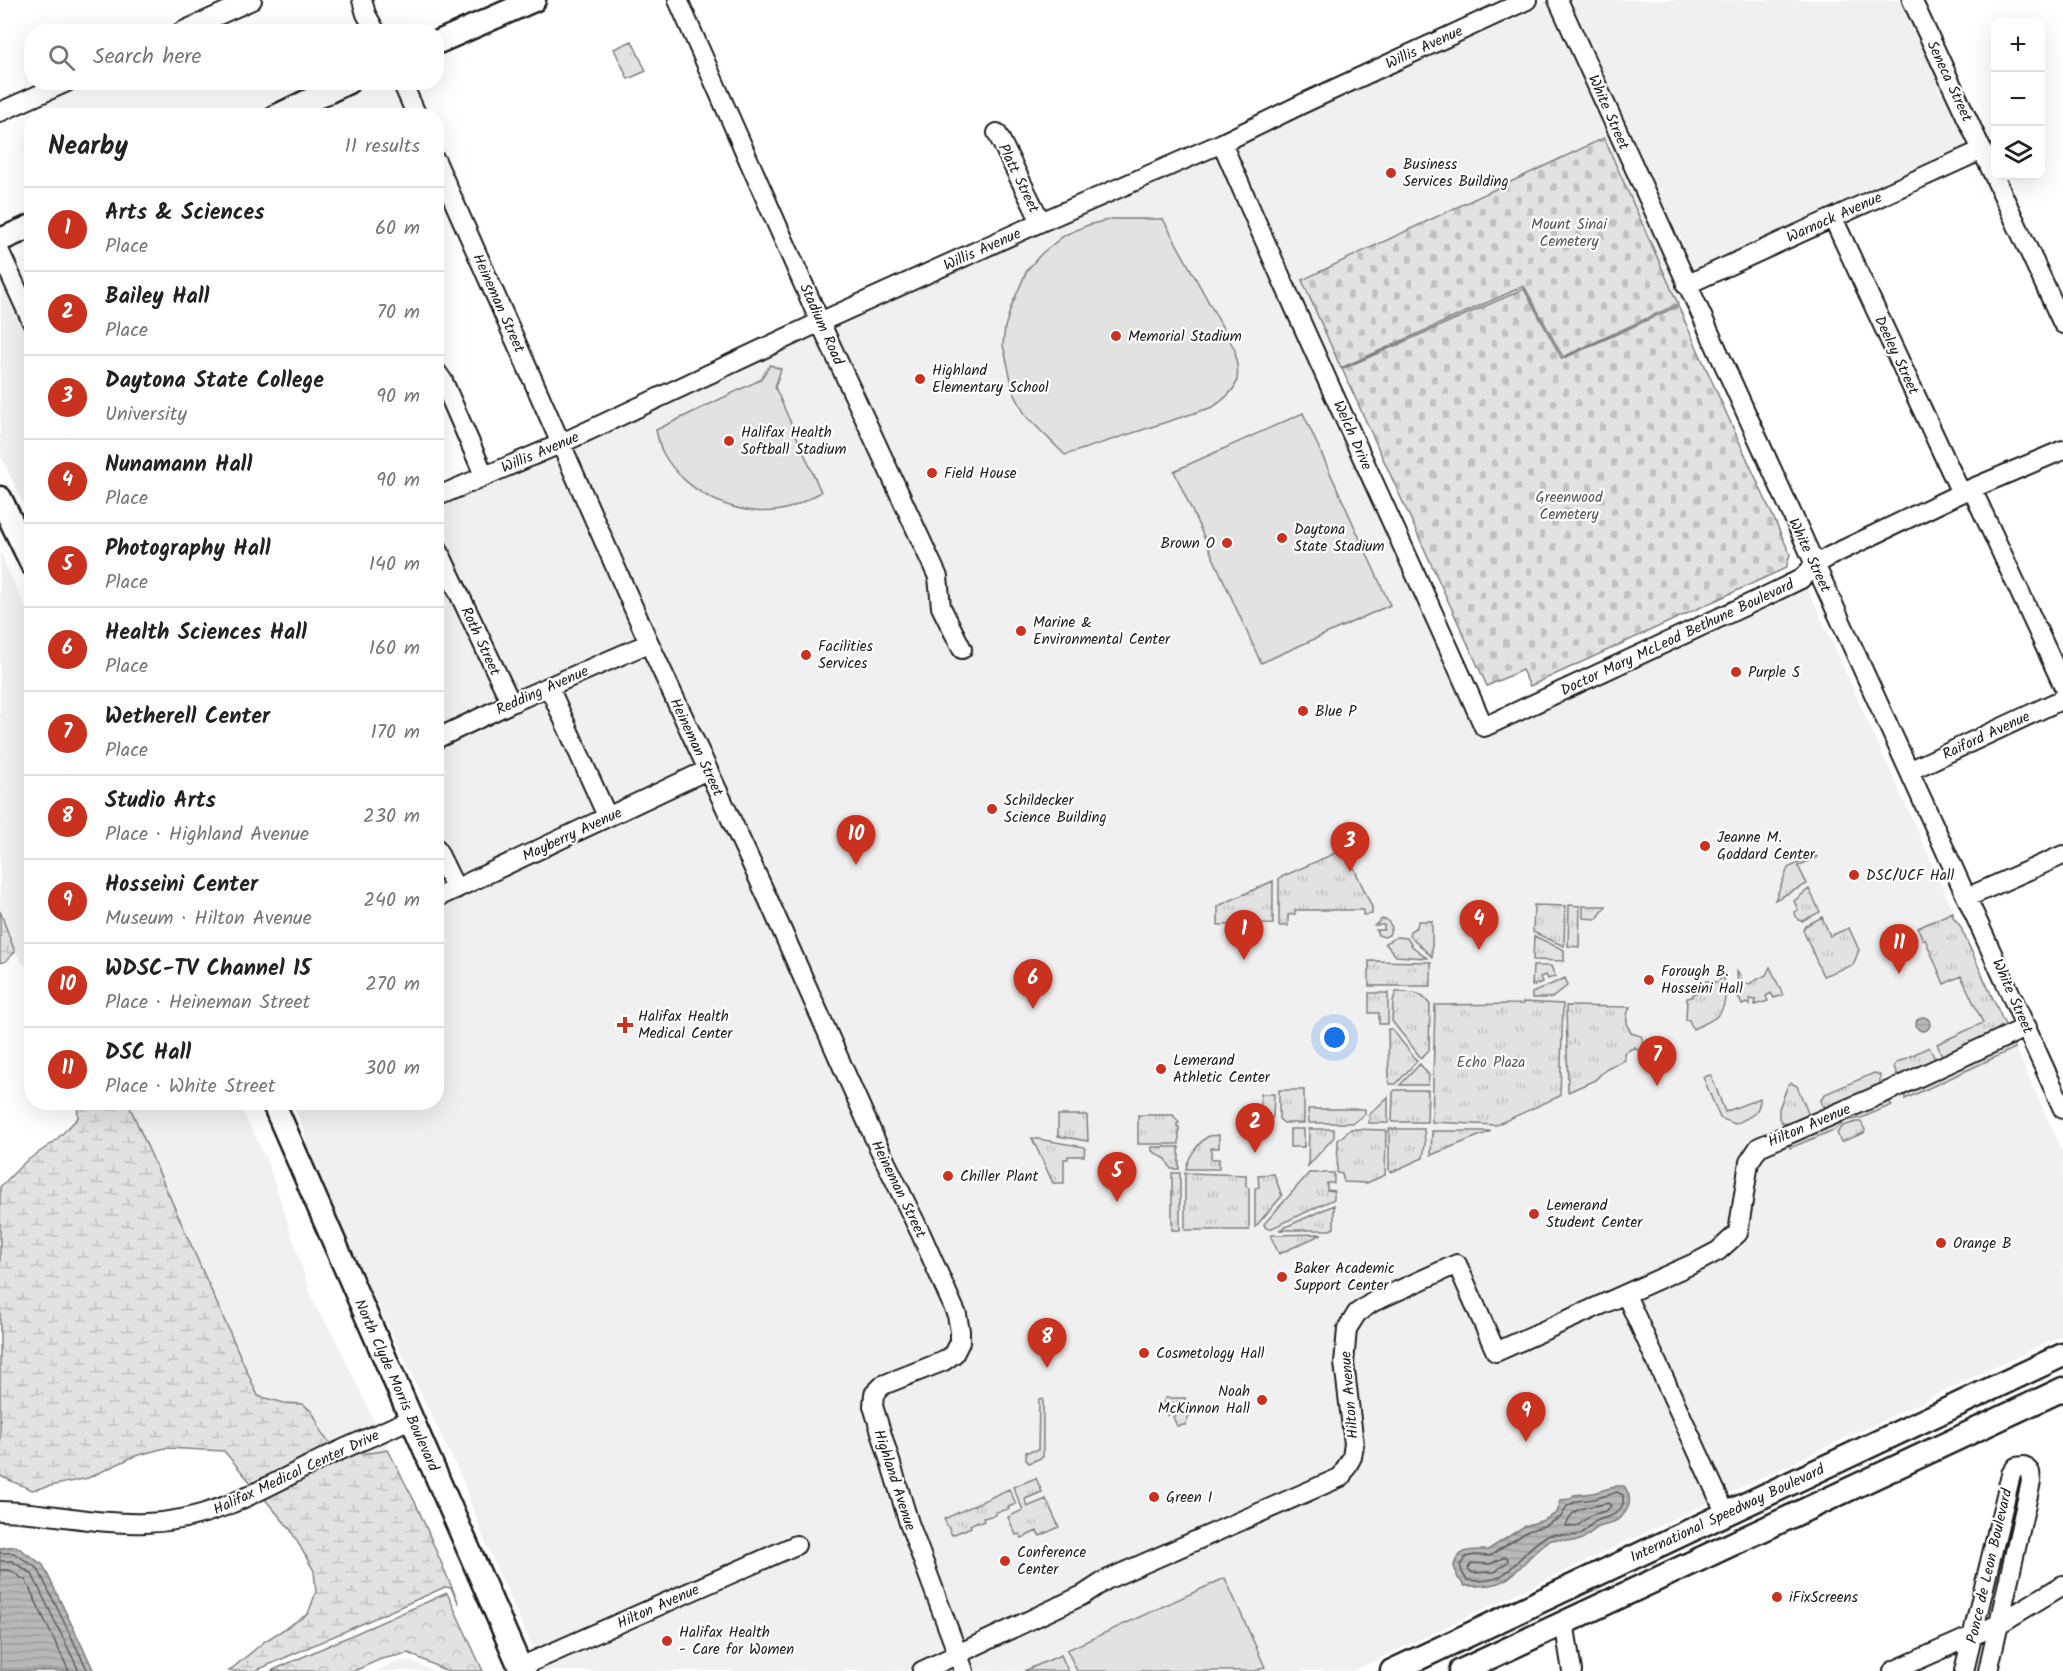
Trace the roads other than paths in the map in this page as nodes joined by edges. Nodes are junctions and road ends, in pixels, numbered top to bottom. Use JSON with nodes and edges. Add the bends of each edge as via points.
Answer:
{"nodes":[{"id":1,"x":252,"y":0,"type":"edge"},
{"id":2,"x":362,"y":0,"type":"edge"},
{"id":3,"x":534,"y":0,"type":"edge"},
{"id":4,"x":678,"y":0,"type":"edge"},
{"id":5,"x":1527,"y":0,"type":"edge"},
{"id":6,"x":1558,"y":0,"type":"edge"},
{"id":7,"x":1912,"y":0,"type":"edge"},
{"id":8,"x":199,"y":24,"type":"edge"},
{"id":9,"x":372,"y":24,"type":"edge"},
{"id":10,"x":444,"y":39,"type":"edge"},
{"id":11,"x":49,"y":90,"type":"edge"},
{"id":12,"x":331,"y":90,"type":"edge"},
{"id":13,"x":406,"y":90,"type":"edge"},
{"id":14,"x":294,"y":108,"type":"edge"},
{"id":15,"x":413,"y":108,"type":"edge"},
{"id":16,"x":0,"y":112,"type":"edge"},
{"id":17,"x":997,"y":134,"type":"dead end"},
{"id":18,"x":1222,"y":143,"type":"junction"},
{"id":19,"x":1982,"y":150,"type":"junction"},
{"id":20,"x":444,"y":179,"type":"edge"},
{"id":21,"x":1833,"y":218,"type":"junction"},
{"id":22,"x":1041,"y":222,"type":"junction"},
{"id":23,"x":24,"y":230,"type":"edge"},
{"id":24,"x":0,"y":240,"type":"edge"},
{"id":25,"x":0,"y":252,"type":"edge"},
{"id":26,"x":1686,"y":285,"type":"junction"},
{"id":27,"x":24,"y":304,"type":"edge"},
{"id":28,"x":820,"y":322,"type":"junction"},
{"id":29,"x":2063,"y":324,"type":"edge"},
{"id":30,"x":444,"y":385,"type":"edge"},
{"id":31,"x":560,"y":444,"type":"junction"},
{"id":32,"x":2063,"y":450,"type":"edge"},
{"id":33,"x":484,"y":475,"type":"junction"},
{"id":34,"x":1967,"y":491,"type":"junction"},
{"id":35,"x":444,"y":492,"type":"edge"},
{"id":36,"x":0,"y":498,"type":"edge"},
{"id":37,"x":24,"y":548,"type":"edge"},
{"id":38,"x":444,"y":562,"type":"edge"},
{"id":39,"x":1815,"y":565,"type":"junction"},
{"id":40,"x":649,"y":643,"type":"junction"},
{"id":41,"x":962,"y":649,"type":"dead end"},
{"id":42,"x":2063,"y":685,"type":"edge"},
{"id":43,"x":549,"y":687,"type":"junction"},
{"id":44,"x":2063,"y":699,"type":"edge"},
{"id":45,"x":511,"y":704,"type":"junction"},
{"id":46,"x":1484,"y":728,"type":"joint"},
{"id":47,"x":444,"y":735,"type":"edge"},
{"id":48,"x":707,"y":771,"type":"junction"},
{"id":49,"x":1909,"y":771,"type":"junction"},
{"id":50,"x":607,"y":816,"type":"junction"},
{"id":51,"x":2063,"y":855,"type":"edge"},
{"id":52,"x":444,"y":864,"type":"edge"},
{"id":53,"x":456,"y":889,"type":"junction"},
{"id":54,"x":444,"y":894,"type":"edge"},
{"id":55,"x":1968,"y":897,"type":"junction"},
{"id":56,"x":2027,"y":1027,"type":"junction"},
{"id":57,"x":2063,"y":1109,"type":"edge"},
{"id":58,"x":277,"y":1110,"type":"edge"},
{"id":59,"x":1626,"y":1295,"type":"junction"},
{"id":60,"x":960,"y":1331,"type":"joint"},
{"id":61,"x":2063,"y":1355,"type":"edge"},
{"id":62,"x":2063,"y":1389,"type":"edge"},
{"id":63,"x":1939,"y":1413,"type":"junction"},
{"id":64,"x":412,"y":1418,"type":"junction"},
{"id":65,"x":0,"y":1511,"type":"edge"},
{"id":66,"x":1726,"y":1514,"type":"junction"},
{"id":67,"x":1785,"y":1520,"type":"junction"},
{"id":68,"x":796,"y":1545,"type":"dead end"},
{"id":69,"x":2063,"y":1585,"type":"edge"},
{"id":70,"x":1564,"y":1622,"type":"junction"},
{"id":71,"x":1999,"y":1624,"type":"junction"},
{"id":72,"x":1972,"y":1635,"type":"junction"},
{"id":73,"x":961,"y":1663,"type":"edge"},
{"id":74,"x":522,"y":1670,"type":"edge"},
{"id":75,"x":922,"y":1671,"type":"edge"},
{"id":76,"x":1392,"y":1671,"type":"edge"},
{"id":77,"x":1461,"y":1671,"type":"edge"},
{"id":78,"x":1572,"y":1671,"type":"edge"},
{"id":79,"x":1893,"y":1671,"type":"edge"},
{"id":80,"x":1964,"y":1671,"type":"edge"},
{"id":81,"x":1988,"y":1671,"type":"edge"}],
"edges":[{"from":1,"to":8,"type":"street"},
{"from":2,"to":9,"type":"street"},
{"from":3,"to":10,"type":"main road"},
{"from":4,"to":28,"type":"street","name":"Stadium Road"},
{"from":5,"to":18,"type":"street","name":"Willis Avenue"},
{"from":6,"to":26,"type":"street","name":"White Street"},
{"from":7,"to":19,"type":"street","name":"Seneca Street"},
{"from":11,"to":16,"type":"street"},
{"from":12,"to":14,"type":"main road"},
{"from":13,"to":15,"type":"street"},
{"from":17,"to":22,"type":"street","name":"Platt Street"},
{"from":18,"to":22,"type":"street","name":"Willis Avenue"},
{"from":18,"to":46,"type":"street","name":"Welch Drive"},
{"from":19,"to":21,"type":"street","name":"Warnock Avenue"},
{"from":19,"to":29,"type":"street","name":"Seneca Street"},
{"from":20,"to":31,"type":"street","name":"Heineman Street"},
{"from":21,"to":26,"type":"street","name":"Warnock Avenue"},
{"from":21,"to":34,"type":"street","name":"Deeley Street"},
{"from":22,"to":28,"type":"street","name":"Willis Avenue"},
{"from":23,"to":24,"type":"main road"},
{"from":25,"to":27,"type":"street"},
{"from":26,"to":39,"type":"street","name":"White Street"},
{"from":28,"to":31,"type":"street","name":"Willis Avenue"},
{"from":28,"to":41,"type":"street","name":"Stadium Road","via":[[938,577],[941,607]]},
{"from":30,"to":33,"type":"street"},
{"from":31,"to":33,"type":"street","name":"Willis Avenue"},
{"from":31,"to":40,"type":"street","name":"Heineman Street"},
{"from":32,"to":34,"type":"street","name":"Doctor Mary McLeod Bethune Boulevard"},
{"from":33,"to":35,"type":"street","name":"Willis Avenue"},
{"from":34,"to":39,"type":"street","name":"Doctor Mary McLeod Bethune Boulevard"},
{"from":34,"to":42,"type":"street","name":"Deeley Street"},
{"from":36,"to":37,"type":"main road"},
{"from":38,"to":45,"type":"street","name":"Roth Street"},
{"from":39,"to":46,"type":"street","name":"Doctor Mary McLeod Bethune Boulevard","via":[[1801,579]]},
{"from":39,"to":49,"type":"street","name":"White Street"},
{"from":40,"to":43,"type":"street","name":"Redding Avenue"},
{"from":40,"to":48,"type":"street","name":"Heineman Street"},
{"from":43,"to":45,"type":"street","name":"Redding Avenue"},
{"from":43,"to":50,"type":"street"},
{"from":44,"to":49,"type":"street","name":"Raiford Avenue"},
{"from":45,"to":47,"type":"street","name":"Redding Avenue"},
{"from":48,"to":50,"type":"street","name":"Mayberry Avenue"},
{"from":48,"to":60,"type":"street","name":"Heineman Street","via":[[876,1144],[921,1234]]},
{"from":49,"to":55,"type":"street","name":"White Street"},
{"from":50,"to":53,"type":"street","name":"Mayberry Avenue"},
{"from":51,"to":55,"type":"street"},
{"from":52,"to":53,"type":"street"},
{"from":53,"to":54,"type":"street","name":"Mayberry Avenue"},
{"from":55,"to":56,"type":"street","name":"White Street"},
{"from":56,"to":57,"type":"street","name":"White Street"},
{"from":56,"to":59,"type":"street","name":"Hilton Avenue","via":[[1759,1147],[1749,1162],[1738,1233],[1718,1251]]},
{"from":58,"to":64,"type":"main road","name":"North Clyde Morris Boulevard"},
{"from":59,"to":66,"type":"street"},
{"from":59,"to":73,"type":"street","name":"Hilton Avenue","via":[[1496,1352],[1457,1264],[1373,1302],[1357,1313],[1347,1329],[1344,1363],[1354,1444],[1341,1477],[1106,1580]]},
{"from":60,"to":73,"type":"street","name":"Highland Avenue","via":[[954,1354],[883,1385],[874,1394],[873,1407],[909,1523]]},
{"from":61,"to":63,"type":"main road","name":"International Speedway Boulevard"},
{"from":62,"to":67,"type":"main road","name":"International Speedway Boulevard"},
{"from":63,"to":66,"type":"main road","name":"International Speedway Boulevard"},
{"from":63,"to":67,"type":"main road","via":[[1912,1440],[1798,1495]]},
{"from":64,"to":65,"type":"street","name":"Halifax Medical Center Drive","via":[[243,1499],[193,1517],[122,1523]]},
{"from":64,"to":74,"type":"main road","name":"North Clyde Morris Boulevard"},
{"from":66,"to":70,"type":"main road","via":[[1707,1539],[1581,1601]]},
{"from":66,"to":76,"type":"main road","name":"International Speedway Boulevard"},
{"from":67,"to":70,"type":"main road","name":"International Speedway Boulevard"},
{"from":68,"to":74,"type":"street","name":"Hilton Avenue"},
{"from":69,"to":71,"type":"street"},
{"from":70,"to":77,"type":"main road","name":"International Speedway Boulevard"},
{"from":70,"to":78,"type":"street"},
{"from":71,"to":72,"type":"street"},
{"from":71,"to":72,"type":"street","name":"Ponce de Leon Boulevard","via":[[2031,1482],[2030,1472],[2024,1466],[2011,1473]]},
{"from":71,"to":81,"type":"street","name":"Ponce de Leon Boulevard"},
{"from":72,"to":79,"type":"street"},
{"from":72,"to":80,"type":"street","name":"Ponce de Leon Boulevard"},
{"from":73,"to":75,"type":"street"}]}
